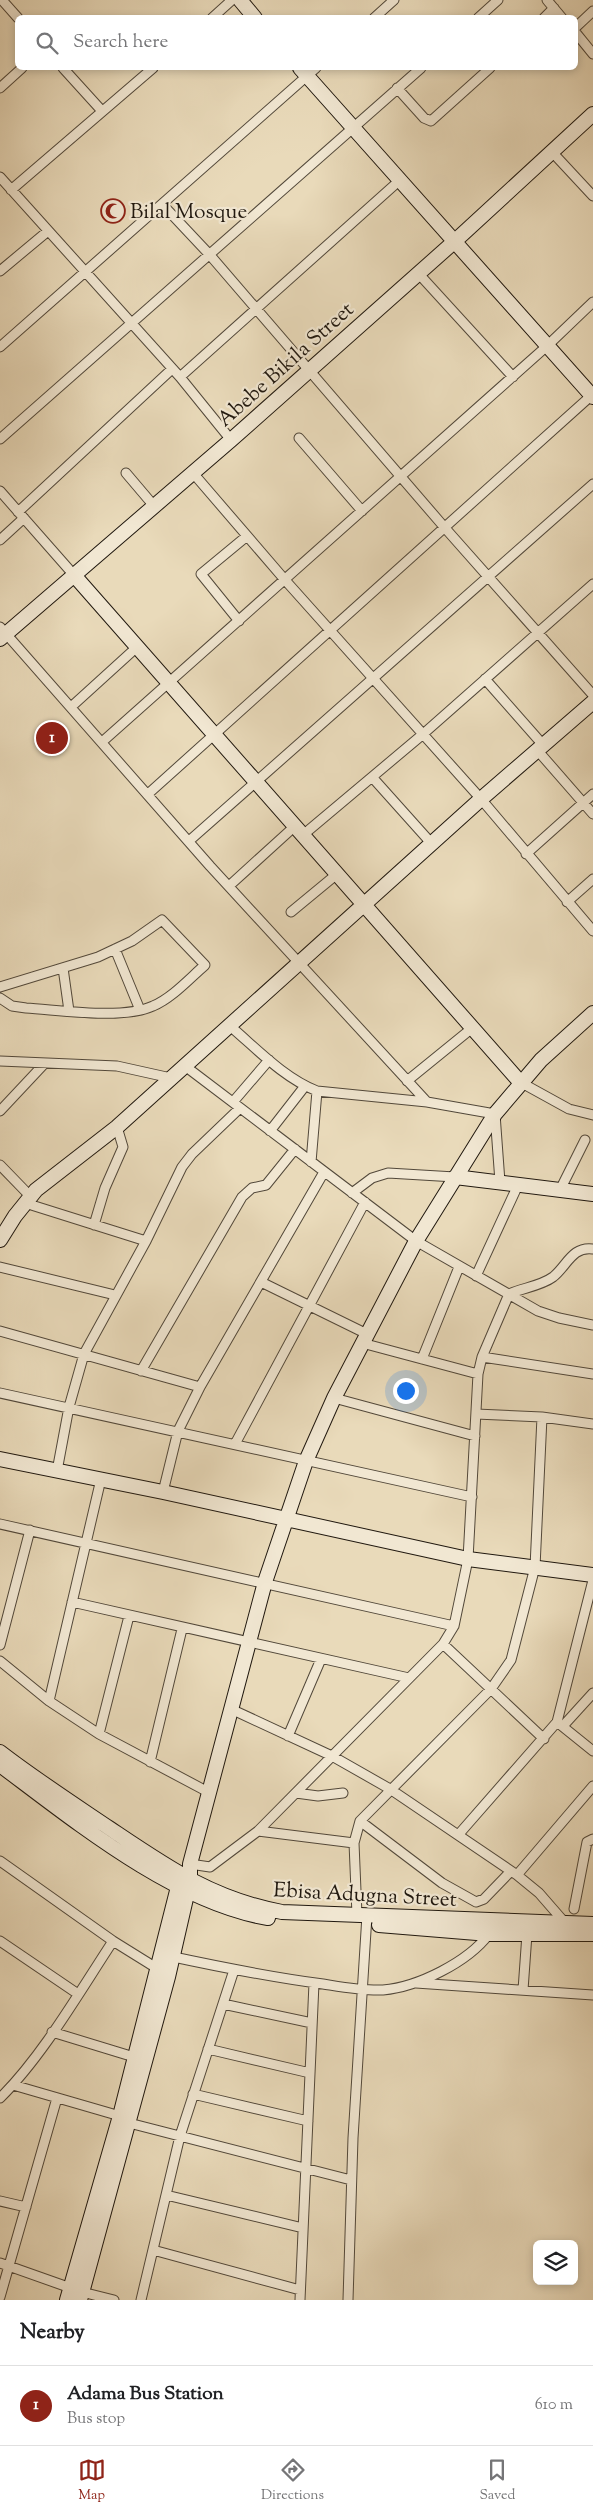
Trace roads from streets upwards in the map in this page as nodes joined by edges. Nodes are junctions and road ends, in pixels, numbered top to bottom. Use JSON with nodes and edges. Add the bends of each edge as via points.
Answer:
{"nodes":[{"id":1,"x":2,"y":0,"type":"edge"},
{"id":2,"x":232,"y":0,"type":"edge"},
{"id":3,"x":240,"y":0,"type":"edge"},
{"id":4,"x":394,"y":0,"type":"edge"},
{"id":5,"x":498,"y":0,"type":"edge"},
{"id":6,"x":547,"y":0,"type":"edge"},
{"id":7,"x":554,"y":8,"type":"junction"},
{"id":8,"x":593,"y":12,"type":"edge"},
{"id":9,"x":15,"y":15,"type":"edge"},
{"id":10,"x":215,"y":15,"type":"edge"},
{"id":11,"x":253,"y":15,"type":"edge"},
{"id":12,"x":377,"y":15,"type":"edge"},
{"id":13,"x":481,"y":15,"type":"edge"},
{"id":14,"x":547,"y":15,"type":"edge"},
{"id":15,"x":560,"y":15,"type":"edge"},
{"id":16,"x":578,"y":25,"type":"edge"},
{"id":17,"x":578,"y":36,"type":"edge"},
{"id":18,"x":593,"y":54,"type":"edge"},
{"id":19,"x":20,"y":70,"type":"edge"},
{"id":20,"x":65,"y":70,"type":"edge"},
{"id":21,"x":152,"y":70,"type":"edge"},
{"id":22,"x":308,"y":70,"type":"edge"},
{"id":23,"x":419,"y":70,"type":"edge"},
{"id":24,"x":488,"y":70,"type":"edge"},
{"id":25,"x":0,"y":88,"type":"edge"},
{"id":26,"x":397,"y":88,"type":"junction"},
{"id":27,"x":102,"y":111,"type":"junction"},
{"id":28,"x":593,"y":114,"type":"edge"},
{"id":29,"x":353,"y":127,"type":"junction"},
{"id":30,"x":553,"y":153,"type":"junction"},
{"id":31,"x":0,"y":177,"type":"edge"},
{"id":32,"x":400,"y":180,"type":"junction"},
{"id":33,"x":11,"y":190,"type":"junction"},
{"id":34,"x":593,"y":196,"type":"edge"},
{"id":35,"x":162,"y":204,"type":"junction"},
{"id":36,"x":48,"y":231,"type":"junction"},
{"id":37,"x":455,"y":241,"type":"junction"},
{"id":38,"x":209,"y":254,"type":"junction"},
{"id":39,"x":0,"y":270,"type":"edge"},
{"id":40,"x":85,"y":272,"type":"junction"},
{"id":41,"x":418,"y":274,"type":"junction"},
{"id":42,"x":593,"y":302,"type":"edge"},
{"id":43,"x":257,"y":310,"type":"junction"},
{"id":44,"x":131,"y":323,"type":"junction"},
{"id":45,"x":547,"y":346,"type":"junction"},
{"id":46,"x":0,"y":347,"type":"edge"},
{"id":47,"x":172,"y":369,"type":"junction"},
{"id":48,"x":308,"y":370,"type":"junction"},
{"id":49,"x":513,"y":376,"type":"junction"},
{"id":50,"x":180,"y":377,"type":"junction"},
{"id":51,"x":593,"y":396,"type":"edge"},
{"id":52,"x":299,"y":438,"type":"dead end"},
{"id":53,"x":0,"y":439,"type":"edge"},
{"id":54,"x":231,"y":440,"type":"junction"},
{"id":55,"x":126,"y":473,"type":"dead end"},
{"id":56,"x":193,"y":473,"type":"junction"},
{"id":57,"x":400,"y":477,"type":"junction"},
{"id":58,"x":593,"y":484,"type":"edge"},
{"id":59,"x":0,"y":491,"type":"edge"},
{"id":60,"x":154,"y":506,"type":"junction"},
{"id":61,"x":362,"y":511,"type":"junction"},
{"id":62,"x":21,"y":515,"type":"junction"},
{"id":63,"x":445,"y":528,"type":"junction"},
{"id":64,"x":248,"y":536,"type":"junction"},
{"id":65,"x":0,"y":540,"type":"edge"},
{"id":66,"x":73,"y":574,"type":"junction"},
{"id":67,"x":488,"y":577,"type":"junction"},
{"id":68,"x":285,"y":580,"type":"junction"},
{"id":69,"x":591,"y":590,"type":"edge"},
{"id":70,"x":238,"y":621,"type":"junction"},
{"id":71,"x":330,"y":631,"type":"junction"},
{"id":72,"x":538,"y":632,"type":"junction"},
{"id":73,"x":2,"y":633,"type":"edge"},
{"id":74,"x":137,"y":647,"type":"junction"},
{"id":75,"x":372,"y":679,"type":"junction"},
{"id":76,"x":485,"y":679,"type":"junction"},
{"id":77,"x":169,"y":683,"type":"junction"},
{"id":78,"x":593,"y":695,"type":"edge"},
{"id":79,"x":593,"y":702,"type":"edge"},
{"id":80,"x":71,"y":707,"type":"junction"},
{"id":81,"x":215,"y":734,"type":"junction"},
{"id":82,"x":422,"y":735,"type":"junction"},
{"id":83,"x":102,"y":742,"type":"junction"},
{"id":84,"x":541,"y":749,"type":"junction"},
{"id":85,"x":372,"y":777,"type":"junction"},
{"id":86,"x":256,"y":781,"type":"junction"},
{"id":87,"x":148,"y":794,"type":"junction"},
{"id":88,"x":593,"y":794,"type":"edge"},
{"id":89,"x":481,"y":799,"type":"junction"},
{"id":90,"x":583,"y":802,"type":"junction"},
{"id":91,"x":593,"y":814,"type":"edge"},
{"id":92,"x":299,"y":830,"type":"junction"},
{"id":93,"x":189,"y":841,"type":"junction"},
{"id":94,"x":432,"y":844,"type":"junction"},
{"id":95,"x":526,"y":854,"type":"junction"},
{"id":96,"x":337,"y":874,"type":"junction"},
{"id":97,"x":593,"y":880,"type":"edge"},
{"id":98,"x":229,"y":886,"type":"junction"},
{"id":99,"x":568,"y":902,"type":"junction"},
{"id":100,"x":364,"y":906,"type":"junction"},
{"id":101,"x":291,"y":912,"type":"dead end"},
{"id":102,"x":593,"y":931,"type":"edge"},
{"id":103,"x":115,"y":949,"type":"junction"},
{"id":104,"x":298,"y":964,"type":"junction"},
{"id":105,"x":63,"y":968,"type":"junction"},
{"id":106,"x":0,"y":987,"type":"edge"},
{"id":107,"x":0,"y":998,"type":"edge"},
{"id":108,"x":140,"y":1010,"type":"junction"},
{"id":109,"x":69,"y":1011,"type":"junction"},
{"id":110,"x":593,"y":1013,"type":"edge"},
{"id":111,"x":230,"y":1026,"type":"junction"},
{"id":112,"x":471,"y":1029,"type":"junction"},
{"id":113,"x":269,"y":1060,"type":"junction"},
{"id":114,"x":0,"y":1061,"type":"edge"},
{"id":115,"x":45,"y":1063,"type":"junction"},
{"id":116,"x":185,"y":1066,"type":"junction"},
{"id":117,"x":170,"y":1078,"type":"junction"},
{"id":118,"x":407,"y":1081,"type":"junction"},
{"id":119,"x":520,"y":1082,"type":"junction"},
{"id":120,"x":304,"y":1086,"type":"junction"},
{"id":121,"x":317,"y":1091,"type":"junction"},
{"id":122,"x":426,"y":1102,"type":"junction"},
{"id":123,"x":236,"y":1105,"type":"junction"},
{"id":124,"x":0,"y":1111,"type":"edge"},
{"id":125,"x":495,"y":1114,"type":"junction"},
{"id":126,"x":593,"y":1115,"type":"edge"},
{"id":127,"x":117,"y":1127,"type":"junction"},
{"id":128,"x":270,"y":1131,"type":"junction"},
{"id":129,"x":584,"y":1140,"type":"dead end"},
{"id":130,"x":295,"y":1150,"type":"junction"},
{"id":131,"x":311,"y":1162,"type":"junction"},
{"id":132,"x":0,"y":1164,"type":"edge"},
{"id":133,"x":324,"y":1172,"type":"junction"},
{"id":134,"x":455,"y":1177,"type":"junction"},
{"id":135,"x":500,"y":1182,"type":"junction"},
{"id":136,"x":518,"y":1185,"type":"junction"},
{"id":137,"x":560,"y":1190,"type":"junction"},
{"id":138,"x":352,"y":1193,"type":"junction"},
{"id":139,"x":593,"y":1194,"type":"edge"},
{"id":140,"x":28,"y":1200,"type":"junction"},
{"id":141,"x":365,"y":1202,"type":"junction"},
{"id":142,"x":94,"y":1225,"type":"junction"},
{"id":143,"x":0,"y":1240,"type":"edge"},
{"id":144,"x":146,"y":1241,"type":"junction"},
{"id":145,"x":416,"y":1241,"type":"junction"},
{"id":146,"x":593,"y":1249,"type":"edge"},
{"id":147,"x":0,"y":1267,"type":"edge"},
{"id":148,"x":459,"y":1267,"type":"junction"},
{"id":149,"x":476,"y":1276,"type":"junction"},
{"id":150,"x":261,"y":1282,"type":"junction"},
{"id":151,"x":509,"y":1294,"type":"junction"},
{"id":152,"x":115,"y":1295,"type":"junction"},
{"id":153,"x":308,"y":1306,"type":"junction"},
{"id":154,"x":593,"y":1325,"type":"edge"},
{"id":155,"x":0,"y":1331,"type":"edge"},
{"id":156,"x":365,"y":1339,"type":"junction"},
{"id":157,"x":84,"y":1354,"type":"junction"},
{"id":158,"x":482,"y":1357,"type":"junction"},
{"id":159,"x":422,"y":1359,"type":"junction"},
{"id":160,"x":141,"y":1370,"type":"junction"},
{"id":161,"x":478,"y":1374,"type":"junction"},
{"id":162,"x":593,"y":1374,"type":"edge"},
{"id":163,"x":200,"y":1387,"type":"junction"},
{"id":164,"x":0,"y":1393,"type":"edge"},
{"id":165,"x":334,"y":1398,"type":"junction"},
{"id":166,"x":69,"y":1408,"type":"junction"},
{"id":167,"x":476,"y":1414,"type":"junction"},
{"id":168,"x":542,"y":1417,"type":"junction"},
{"id":169,"x":593,"y":1424,"type":"edge"},
{"id":170,"x":178,"y":1432,"type":"junction"},
{"id":171,"x":475,"y":1436,"type":"junction"},
{"id":172,"x":235,"y":1444,"type":"junction"},
{"id":173,"x":0,"y":1459,"type":"edge"},
{"id":174,"x":306,"y":1461,"type":"junction"},
{"id":175,"x":57,"y":1471,"type":"junction"},
{"id":176,"x":101,"y":1479,"type":"junction"},
{"id":177,"x":163,"y":1492,"type":"junction"},
{"id":178,"x":472,"y":1498,"type":"junction"},
{"id":179,"x":286,"y":1518,"type":"junction"},
{"id":180,"x":0,"y":1524,"type":"edge"},
{"id":181,"x":30,"y":1530,"type":"junction"},
{"id":182,"x":86,"y":1543,"type":"junction"},
{"id":183,"x":468,"y":1559,"type":"junction"},
{"id":184,"x":535,"y":1567,"type":"junction"},
{"id":185,"x":593,"y":1575,"type":"edge"},
{"id":186,"x":593,"y":1580,"type":"edge"},
{"id":187,"x":266,"y":1582,"type":"junction"},
{"id":188,"x":72,"y":1602,"type":"junction"},
{"id":189,"x":128,"y":1616,"type":"junction"},
{"id":190,"x":454,"y":1626,"type":"junction"},
{"id":191,"x":182,"y":1629,"type":"junction"},
{"id":192,"x":250,"y":1644,"type":"junction"},
{"id":193,"x":443,"y":1644,"type":"junction"},
{"id":194,"x":0,"y":1645,"type":"edge"},
{"id":195,"x":321,"y":1659,"type":"junction"},
{"id":196,"x":0,"y":1661,"type":"edge"},
{"id":197,"x":409,"y":1678,"type":"junction"},
{"id":198,"x":491,"y":1688,"type":"junction"},
{"id":199,"x":593,"y":1693,"type":"edge"},
{"id":200,"x":49,"y":1701,"type":"junction"},
{"id":201,"x":233,"y":1710,"type":"junction"},
{"id":202,"x":560,"y":1724,"type":"junction"},
{"id":203,"x":99,"y":1734,"type":"junction"},
{"id":204,"x":288,"y":1736,"type":"junction"},
{"id":205,"x":544,"y":1739,"type":"junction"},
{"id":206,"x":593,"y":1751,"type":"edge"},
{"id":207,"x":0,"y":1752,"type":"edge"},
{"id":208,"x":332,"y":1756,"type":"junction"},
{"id":209,"x":150,"y":1762,"type":"junction"},
{"id":210,"x":0,"y":1765,"type":"edge"},
{"id":211,"x":593,"y":1786,"type":"edge"},
{"id":212,"x":390,"y":1789,"type":"junction"},
{"id":213,"x":210,"y":1792,"type":"junction"},
{"id":214,"x":296,"y":1793,"type":"junction"},
{"id":215,"x":343,"y":1793,"type":"dead end"},
{"id":216,"x":360,"y":1822,"type":"junction"},
{"id":217,"x":258,"y":1831,"type":"junction"},
{"id":218,"x":459,"y":1834,"type":"junction"},
{"id":219,"x":593,"y":1839,"type":"edge"},
{"id":220,"x":354,"y":1843,"type":"junction"},
{"id":221,"x":0,"y":1861,"type":"edge"},
{"id":222,"x":514,"y":1873,"type":"junction"},
{"id":223,"x":186,"y":1878,"type":"junction"},
{"id":224,"x":574,"y":1909,"type":"dead end"},
{"id":225,"x":363,"y":1918,"type":"junction"},
{"id":226,"x":566,"y":1924,"type":"junction"},
{"id":227,"x":593,"y":1924,"type":"edge"},
{"id":228,"x":489,"y":1934,"type":"junction"},
{"id":229,"x":527,"y":1934,"type":"junction"},
{"id":230,"x":593,"y":1934,"type":"edge"},
{"id":231,"x":113,"y":1941,"type":"junction"},
{"id":232,"x":3,"y":1943,"type":"edge"},
{"id":233,"x":0,"y":1954,"type":"edge"},
{"id":234,"x":167,"y":1956,"type":"junction"},
{"id":235,"x":158,"y":1970,"type":"junction"},
{"id":236,"x":234,"y":1970,"type":"junction"},
{"id":237,"x":314,"y":1983,"type":"junction"},
{"id":238,"x":410,"y":1983,"type":"junction"},
{"id":239,"x":362,"y":1990,"type":"junction"},
{"id":240,"x":523,"y":1990,"type":"junction"},
{"id":241,"x":78,"y":1994,"type":"junction"},
{"id":242,"x":593,"y":1994,"type":"edge"},
{"id":243,"x":223,"y":2004,"type":"junction"},
{"id":244,"x":312,"y":2024,"type":"junction"},
{"id":245,"x":52,"y":2032,"type":"junction"},
{"id":246,"x":208,"y":2049,"type":"junction"},
{"id":247,"x":134,"y":2057,"type":"junction"},
{"id":248,"x":310,"y":2073,"type":"junction"},
{"id":249,"x":13,"y":2085,"type":"junction"},
{"id":250,"x":194,"y":2094,"type":"junction"},
{"id":251,"x":0,"y":2098,"type":"edge"},
{"id":252,"x":57,"y":2098,"type":"junction"},
{"id":253,"x":125,"y":2120,"type":"junction"},
{"id":254,"x":308,"y":2121,"type":"junction"},
{"id":255,"x":180,"y":2136,"type":"junction"},
{"id":256,"x":306,"y":2168,"type":"junction"},
{"id":257,"x":351,"y":2180,"type":"junction"},
{"id":258,"x":166,"y":2195,"type":"junction"},
{"id":259,"x":0,"y":2201,"type":"edge"},
{"id":260,"x":26,"y":2207,"type":"junction"},
{"id":261,"x":303,"y":2228,"type":"junction"},
{"id":262,"x":153,"y":2250,"type":"junction"},
{"id":263,"x":5,"y":2265,"type":"edge"},
{"id":264,"x":300,"y":2290,"type":"junction"},
{"id":265,"x":75,"y":2295,"type":"edge"},
{"id":266,"x":0,"y":2297,"type":"edge"},
{"id":267,"x":114,"y":2300,"type":"edge"},
{"id":268,"x":141,"y":2300,"type":"edge"},
{"id":269,"x":300,"y":2300,"type":"edge"},
{"id":270,"x":348,"y":2300,"type":"edge"}],
"edges":[{"from":1,"to":9,"type":"street"},
{"from":2,"to":10,"type":"street"},
{"from":3,"to":11,"type":"street"},
{"from":4,"to":12,"type":"street"},
{"from":5,"to":13,"type":"street"},
{"from":6,"to":7,"type":"street"},
{"from":7,"to":14,"type":"street"},
{"from":7,"to":15,"type":"street"},
{"from":8,"to":16,"type":"street"},
{"from":17,"to":18,"type":"street"},
{"from":19,"to":25,"type":"street"},
{"from":20,"to":27,"type":"street"},
{"from":21,"to":27,"type":"street"},
{"from":22,"to":29,"type":"street"},
{"from":22,"to":35,"type":"street"},
{"from":23,"to":26,"type":"street"},
{"from":24,"to":26,"type":"street","via":[[431,122]]},
{"from":26,"to":29,"type":"street"},
{"from":27,"to":33,"type":"street"},
{"from":28,"to":30,"type":"street","name":"Abebe Bikila Street"},
{"from":29,"to":32,"type":"street"},
{"from":29,"to":38,"type":"street"},
{"from":30,"to":34,"type":"street"},
{"from":30,"to":37,"type":"street","name":"Abebe Bikila Street"},
{"from":31,"to":33,"type":"street"},
{"from":32,"to":37,"type":"street"},
{"from":32,"to":43,"type":"street"},
{"from":33,"to":36,"type":"street"},
{"from":35,"to":38,"type":"street"},
{"from":35,"to":40,"type":"street"},
{"from":36,"to":39,"type":"street"},
{"from":36,"to":40,"type":"street"},
{"from":37,"to":41,"type":"street","name":"Abebe Bikila Street"},
{"from":37,"to":45,"type":"street"},
{"from":38,"to":43,"type":"street"},
{"from":38,"to":44,"type":"street"},
{"from":40,"to":44,"type":"street"},
{"from":40,"to":46,"type":"street"},
{"from":41,"to":48,"type":"street","name":"Abebe Bikila Street"},
{"from":41,"to":49,"type":"street"},
{"from":42,"to":45,"type":"street"},
{"from":43,"to":48,"type":"street"},
{"from":43,"to":50,"type":"street"},
{"from":44,"to":47,"type":"street"},
{"from":44,"to":53,"type":"street"},
{"from":45,"to":49,"type":"street"},
{"from":45,"to":51,"type":"street"},
{"from":47,"to":50,"type":"street"},
{"from":47,"to":62,"type":"street"},
{"from":48,"to":54,"type":"street","name":"Abebe Bikila Street"},
{"from":48,"to":57,"type":"street"},
{"from":49,"to":57,"type":"street"},
{"from":50,"to":54,"type":"street"},
{"from":51,"to":63,"type":"street"},
{"from":52,"to":61,"type":"street"},
{"from":54,"to":56,"type":"street","name":"Abebe Bikila Street"},
{"from":55,"to":60,"type":"street"},
{"from":56,"to":60,"type":"street","name":"Abebe Bikila Street"},
{"from":56,"to":64,"type":"street"},
{"from":57,"to":61,"type":"street"},
{"from":57,"to":63,"type":"street"},
{"from":58,"to":67,"type":"street"},
{"from":59,"to":62,"type":"street"},
{"from":60,"to":66,"type":"street","name":"Abebe Bikila Street"},
{"from":61,"to":68,"type":"street"},
{"from":62,"to":65,"type":"street"},
{"from":62,"to":66,"type":"street"},
{"from":63,"to":67,"type":"street"},
{"from":63,"to":71,"type":"street"},
{"from":64,"to":68,"type":"street"},
{"from":64,"to":70,"type":"street","via":[[201,574]]},
{"from":66,"to":73,"type":"street","name":"Abebe Bikila Street"},
{"from":66,"to":74,"type":"street"},
{"from":67,"to":72,"type":"street"},
{"from":67,"to":75,"type":"street"},
{"from":68,"to":70,"type":"street"},
{"from":68,"to":71,"type":"street"},
{"from":69,"to":72,"type":"street"},
{"from":70,"to":77,"type":"street"},
{"from":71,"to":75,"type":"street"},
{"from":71,"to":81,"type":"street"},
{"from":72,"to":76,"type":"street"},
{"from":72,"to":78,"type":"street"},
{"from":73,"to":80,"type":"street"},
{"from":74,"to":77,"type":"street"},
{"from":74,"to":80,"type":"street"},
{"from":75,"to":82,"type":"street"},
{"from":75,"to":86,"type":"street"},
{"from":76,"to":82,"type":"street"},
{"from":76,"to":84,"type":"street"},
{"from":77,"to":81,"type":"street"},
{"from":77,"to":83,"type":"street"},
{"from":79,"to":84,"type":"street"},
{"from":80,"to":83,"type":"street"},
{"from":81,"to":86,"type":"street"},
{"from":81,"to":87,"type":"street"},
{"from":82,"to":85,"type":"street"},
{"from":82,"to":89,"type":"street"},
{"from":83,"to":87,"type":"street"},
{"from":84,"to":89,"type":"street"},
{"from":84,"to":90,"type":"street"},
{"from":85,"to":92,"type":"street"},
{"from":85,"to":94,"type":"street"},
{"from":86,"to":92,"type":"street"},
{"from":86,"to":93,"type":"street"},
{"from":87,"to":93,"type":"street"},
{"from":88,"to":90,"type":"street"},
{"from":89,"to":94,"type":"street"},
{"from":89,"to":95,"type":"street"},
{"from":90,"to":91,"type":"street"},
{"from":90,"to":95,"type":"street"},
{"from":92,"to":96,"type":"street"},
{"from":92,"to":98,"type":"street"},
{"from":93,"to":98,"type":"street"},
{"from":94,"to":100,"type":"street"},
{"from":95,"to":99,"type":"street"},
{"from":96,"to":100,"type":"street"},
{"from":96,"to":101,"type":"street"},
{"from":97,"to":99,"type":"street"},
{"from":98,"to":104,"type":"street"},
{"from":99,"to":102,"type":"street"},
{"from":100,"to":104,"type":"street"},
{"from":100,"to":112,"type":"street"},
{"from":103,"to":105,"type":"street"},
{"from":103,"to":108,"type":"street"},
{"from":103,"to":108,"type":"street","via":[[162,920],[205,965],[162,1002]]},
{"from":104,"to":111,"type":"street"},
{"from":104,"to":118,"type":"street"},
{"from":105,"to":106,"type":"street"},
{"from":105,"to":109,"type":"street"},
{"from":107,"to":109,"type":"street","via":[[12,1006]]},
{"from":108,"to":109,"type":"street","via":[[117,1013]]},
{"from":110,"to":119,"type":"street"},
{"from":111,"to":113,"type":"street"},
{"from":111,"to":116,"type":"street"},
{"from":112,"to":118,"type":"street"},
{"from":112,"to":119,"type":"street"},
{"from":113,"to":120,"type":"street"},
{"from":113,"to":123,"type":"street"},
{"from":114,"to":115,"type":"street"},
{"from":115,"to":117,"type":"street","via":[[117,1066]]},
{"from":115,"to":124,"type":"street"},
{"from":116,"to":117,"type":"street"},
{"from":116,"to":123,"type":"street"},
{"from":117,"to":127,"type":"street"},
{"from":118,"to":122,"type":"street"},
{"from":119,"to":125,"type":"street"},
{"from":119,"to":126,"type":"street","via":[[568,1109]]},
{"from":120,"to":121,"type":"street"},
{"from":120,"to":128,"type":"street"},
{"from":121,"to":122,"type":"street"},
{"from":121,"to":131,"type":"street"},
{"from":122,"to":125,"type":"street"},
{"from":123,"to":128,"type":"street"},
{"from":123,"to":144,"type":"street","via":[[182,1167]]},
{"from":125,"to":134,"type":"street"},
{"from":125,"to":135,"type":"street"},
{"from":127,"to":140,"type":"street","via":[[36,1190]]},
{"from":127,"to":142,"type":"street","via":[[123,1147],[105,1188]]},
{"from":128,"to":130,"type":"street"},
{"from":129,"to":137,"type":"street"},
{"from":130,"to":131,"type":"street"},
{"from":130,"to":160,"type":"street","via":[[266,1185],[245,1193]]},
{"from":131,"to":133,"type":"street"},
{"from":132,"to":140,"type":"street"},
{"from":133,"to":138,"type":"street"},
{"from":133,"to":150,"type":"street"},
{"from":134,"to":135,"type":"street"},
{"from":134,"to":138,"type":"street","via":[[388,1173],[372,1178]]},
{"from":134,"to":145,"type":"street"},
{"from":135,"to":136,"type":"street"},
{"from":136,"to":137,"type":"street"},
{"from":136,"to":149,"type":"street"},
{"from":137,"to":139,"type":"street"},
{"from":138,"to":141,"type":"street"},
{"from":140,"to":142,"type":"street"},
{"from":140,"to":143,"type":"street"},
{"from":141,"to":145,"type":"street"},
{"from":141,"to":153,"type":"street"},
{"from":142,"to":144,"type":"street"},
{"from":144,"to":152,"type":"street"},
{"from":145,"to":148,"type":"street"},
{"from":145,"to":156,"type":"street"},
{"from":146,"to":151,"type":"street","via":[[578,1251],[553,1276]]},
{"from":147,"to":152,"type":"street"},
{"from":148,"to":149,"type":"street"},
{"from":148,"to":159,"type":"street"},
{"from":149,"to":151,"type":"street"},
{"from":150,"to":153,"type":"street"},
{"from":150,"to":163,"type":"street"},
{"from":151,"to":154,"type":"street","via":[[549,1315]]},
{"from":151,"to":158,"type":"street"},
{"from":152,"to":157,"type":"street"},
{"from":153,"to":156,"type":"street"},
{"from":153,"to":172,"type":"street"},
{"from":155,"to":157,"type":"street"},
{"from":156,"to":159,"type":"street"},
{"from":156,"to":165,"type":"street"},
{"from":157,"to":160,"type":"street"},
{"from":157,"to":166,"type":"street"},
{"from":158,"to":161,"type":"street"},
{"from":158,"to":162,"type":"street"},
{"from":159,"to":161,"type":"street"},
{"from":160,"to":163,"type":"street"},
{"from":161,"to":167,"type":"street"},
{"from":163,"to":170,"type":"street"},
{"from":164,"to":166,"type":"street"},
{"from":165,"to":171,"type":"street"},
{"from":165,"to":174,"type":"street"},
{"from":166,"to":170,"type":"street"},
{"from":166,"to":175,"type":"street"},
{"from":167,"to":168,"type":"street"},
{"from":167,"to":171,"type":"street"},
{"from":168,"to":169,"type":"street"},
{"from":168,"to":184,"type":"street"},
{"from":170,"to":172,"type":"street"},
{"from":170,"to":177,"type":"street"},
{"from":171,"to":178,"type":"street"},
{"from":172,"to":174,"type":"street"},
{"from":173,"to":175,"type":"street"},
{"from":174,"to":178,"type":"street"},
{"from":174,"to":179,"type":"street"},
{"from":175,"to":176,"type":"street"},
{"from":176,"to":177,"type":"street"},
{"from":176,"to":182,"type":"street"},
{"from":177,"to":179,"type":"street"},
{"from":178,"to":183,"type":"street"},
{"from":179,"to":183,"type":"street"},
{"from":179,"to":187,"type":"street"},
{"from":180,"to":181,"type":"street"},
{"from":181,"to":182,"type":"street"},
{"from":181,"to":194,"type":"street"},
{"from":182,"to":187,"type":"street"},
{"from":182,"to":188,"type":"street"},
{"from":183,"to":184,"type":"street"},
{"from":183,"to":190,"type":"street"},
{"from":184,"to":185,"type":"street"},
{"from":184,"to":198,"type":"street","via":[[511,1660]]},
{"from":186,"to":202,"type":"street"},
{"from":187,"to":190,"type":"street"},
{"from":187,"to":192,"type":"street"},
{"from":188,"to":189,"type":"street"},
{"from":188,"to":200,"type":"street"},
{"from":189,"to":191,"type":"street"},
{"from":189,"to":203,"type":"street"},
{"from":190,"to":193,"type":"street"},
{"from":191,"to":192,"type":"street"},
{"from":191,"to":209,"type":"street"},
{"from":192,"to":195,"type":"street"},
{"from":192,"to":201,"type":"street"},
{"from":193,"to":197,"type":"street"},
{"from":193,"to":198,"type":"street"},
{"from":195,"to":197,"type":"street"},
{"from":195,"to":204,"type":"street"},
{"from":196,"to":200,"type":"street"},
{"from":197,"to":208,"type":"street"},
{"from":198,"to":205,"type":"street"},
{"from":198,"to":212,"type":"street"},
{"from":199,"to":202,"type":"street"},
{"from":200,"to":203,"type":"street"},
{"from":201,"to":204,"type":"street"},
{"from":201,"to":213,"type":"street"},
{"from":202,"to":205,"type":"street"},
{"from":202,"to":206,"type":"street"},
{"from":203,"to":209,"type":"street"},
{"from":204,"to":208,"type":"street"},
{"from":205,"to":218,"type":"street"},
{"from":207,"to":223,"type":"street","name":"Ebisa Adugna Street"},
{"from":208,"to":212,"type":"street"},
{"from":208,"to":214,"type":"street"},
{"from":209,"to":213,"type":"street"},
{"from":210,"to":223,"type":"street","name":"Ebisa Adugna Street","via":[[83,1827]]},
{"from":211,"to":222,"type":"street"},
{"from":212,"to":216,"type":"street"},
{"from":212,"to":218,"type":"street"},
{"from":213,"to":223,"type":"street"},
{"from":214,"to":215,"type":"street","via":[[318,1796]]},
{"from":214,"to":217,"type":"street"},
{"from":216,"to":220,"type":"street"},
{"from":216,"to":222,"type":"street","via":[[442,1883],[476,1902]]},
{"from":217,"to":220,"type":"street"},
{"from":217,"to":223,"type":"street","via":[[210,1867]]},
{"from":218,"to":222,"type":"street"},
{"from":219,"to":224,"type":"street","via":[[587,1842]]},
{"from":220,"to":225,"type":"street"},
{"from":221,"to":231,"type":"street"},
{"from":222,"to":226,"type":"street","via":[[539,1892]]},
{"from":223,"to":225,"type":"street","name":"Ebisa Adugna Street","via":[[222,1896],[259,1908]]},
{"from":223,"to":234,"type":"street"},
{"from":225,"to":226,"type":"street","name":"Ebisa Adugna Street"},
{"from":225,"to":228,"type":"street","name":"Ebisa Adugna Street"},
{"from":225,"to":239,"type":"street"},
{"from":226,"to":227,"type":"street","name":"Ebisa Adugna Street"},
{"from":228,"to":229,"type":"street","name":"Ebisa Adugna Street"},
{"from":228,"to":238,"type":"street","via":[[476,1948],[441,1972]]},
{"from":229,"to":230,"type":"street","name":"Ebisa Adugna Street"},
{"from":229,"to":240,"type":"street"},
{"from":231,"to":235,"type":"street"},
{"from":231,"to":241,"type":"street"},
{"from":232,"to":233,"type":"street"},
{"from":232,"to":241,"type":"street"},
{"from":234,"to":235,"type":"street"},
{"from":234,"to":236,"type":"street"},
{"from":234,"to":253,"type":"street"},
{"from":235,"to":247,"type":"street"},
{"from":236,"to":237,"type":"street"},
{"from":236,"to":243,"type":"street"},
{"from":237,"to":239,"type":"street"},
{"from":237,"to":244,"type":"street"},
{"from":238,"to":239,"type":"street","via":[[384,1990]]},
{"from":238,"to":240,"type":"street"},
{"from":239,"to":257,"type":"street"},
{"from":240,"to":242,"type":"street"},
{"from":241,"to":245,"type":"street"},
{"from":243,"to":244,"type":"street"},
{"from":243,"to":246,"type":"street"},
{"from":244,"to":248,"type":"street"},
{"from":245,"to":247,"type":"street"},
{"from":245,"to":249,"type":"street"},
{"from":246,"to":248,"type":"street"},
{"from":246,"to":250,"type":"street"},
{"from":247,"to":253,"type":"street"},
{"from":248,"to":254,"type":"street"},
{"from":249,"to":251,"type":"street"},
{"from":249,"to":252,"type":"street"},
{"from":250,"to":254,"type":"street"},
{"from":250,"to":255,"type":"street"},
{"from":252,"to":253,"type":"street"},
{"from":252,"to":260,"type":"street"},
{"from":253,"to":255,"type":"street"},
{"from":253,"to":265,"type":"street"},
{"from":254,"to":256,"type":"street"},
{"from":255,"to":256,"type":"street"},
{"from":255,"to":258,"type":"street"},
{"from":256,"to":257,"type":"street"},
{"from":256,"to":261,"type":"street"},
{"from":257,"to":270,"type":"street"},
{"from":258,"to":261,"type":"street"},
{"from":258,"to":262,"type":"street"},
{"from":259,"to":260,"type":"street"},
{"from":260,"to":263,"type":"street"},
{"from":261,"to":264,"type":"street"},
{"from":262,"to":264,"type":"street"},
{"from":262,"to":268,"type":"street"},
{"from":263,"to":265,"type":"street"},
{"from":263,"to":266,"type":"street"},
{"from":264,"to":269,"type":"street"},
{"from":265,"to":267,"type":"street"}]}
